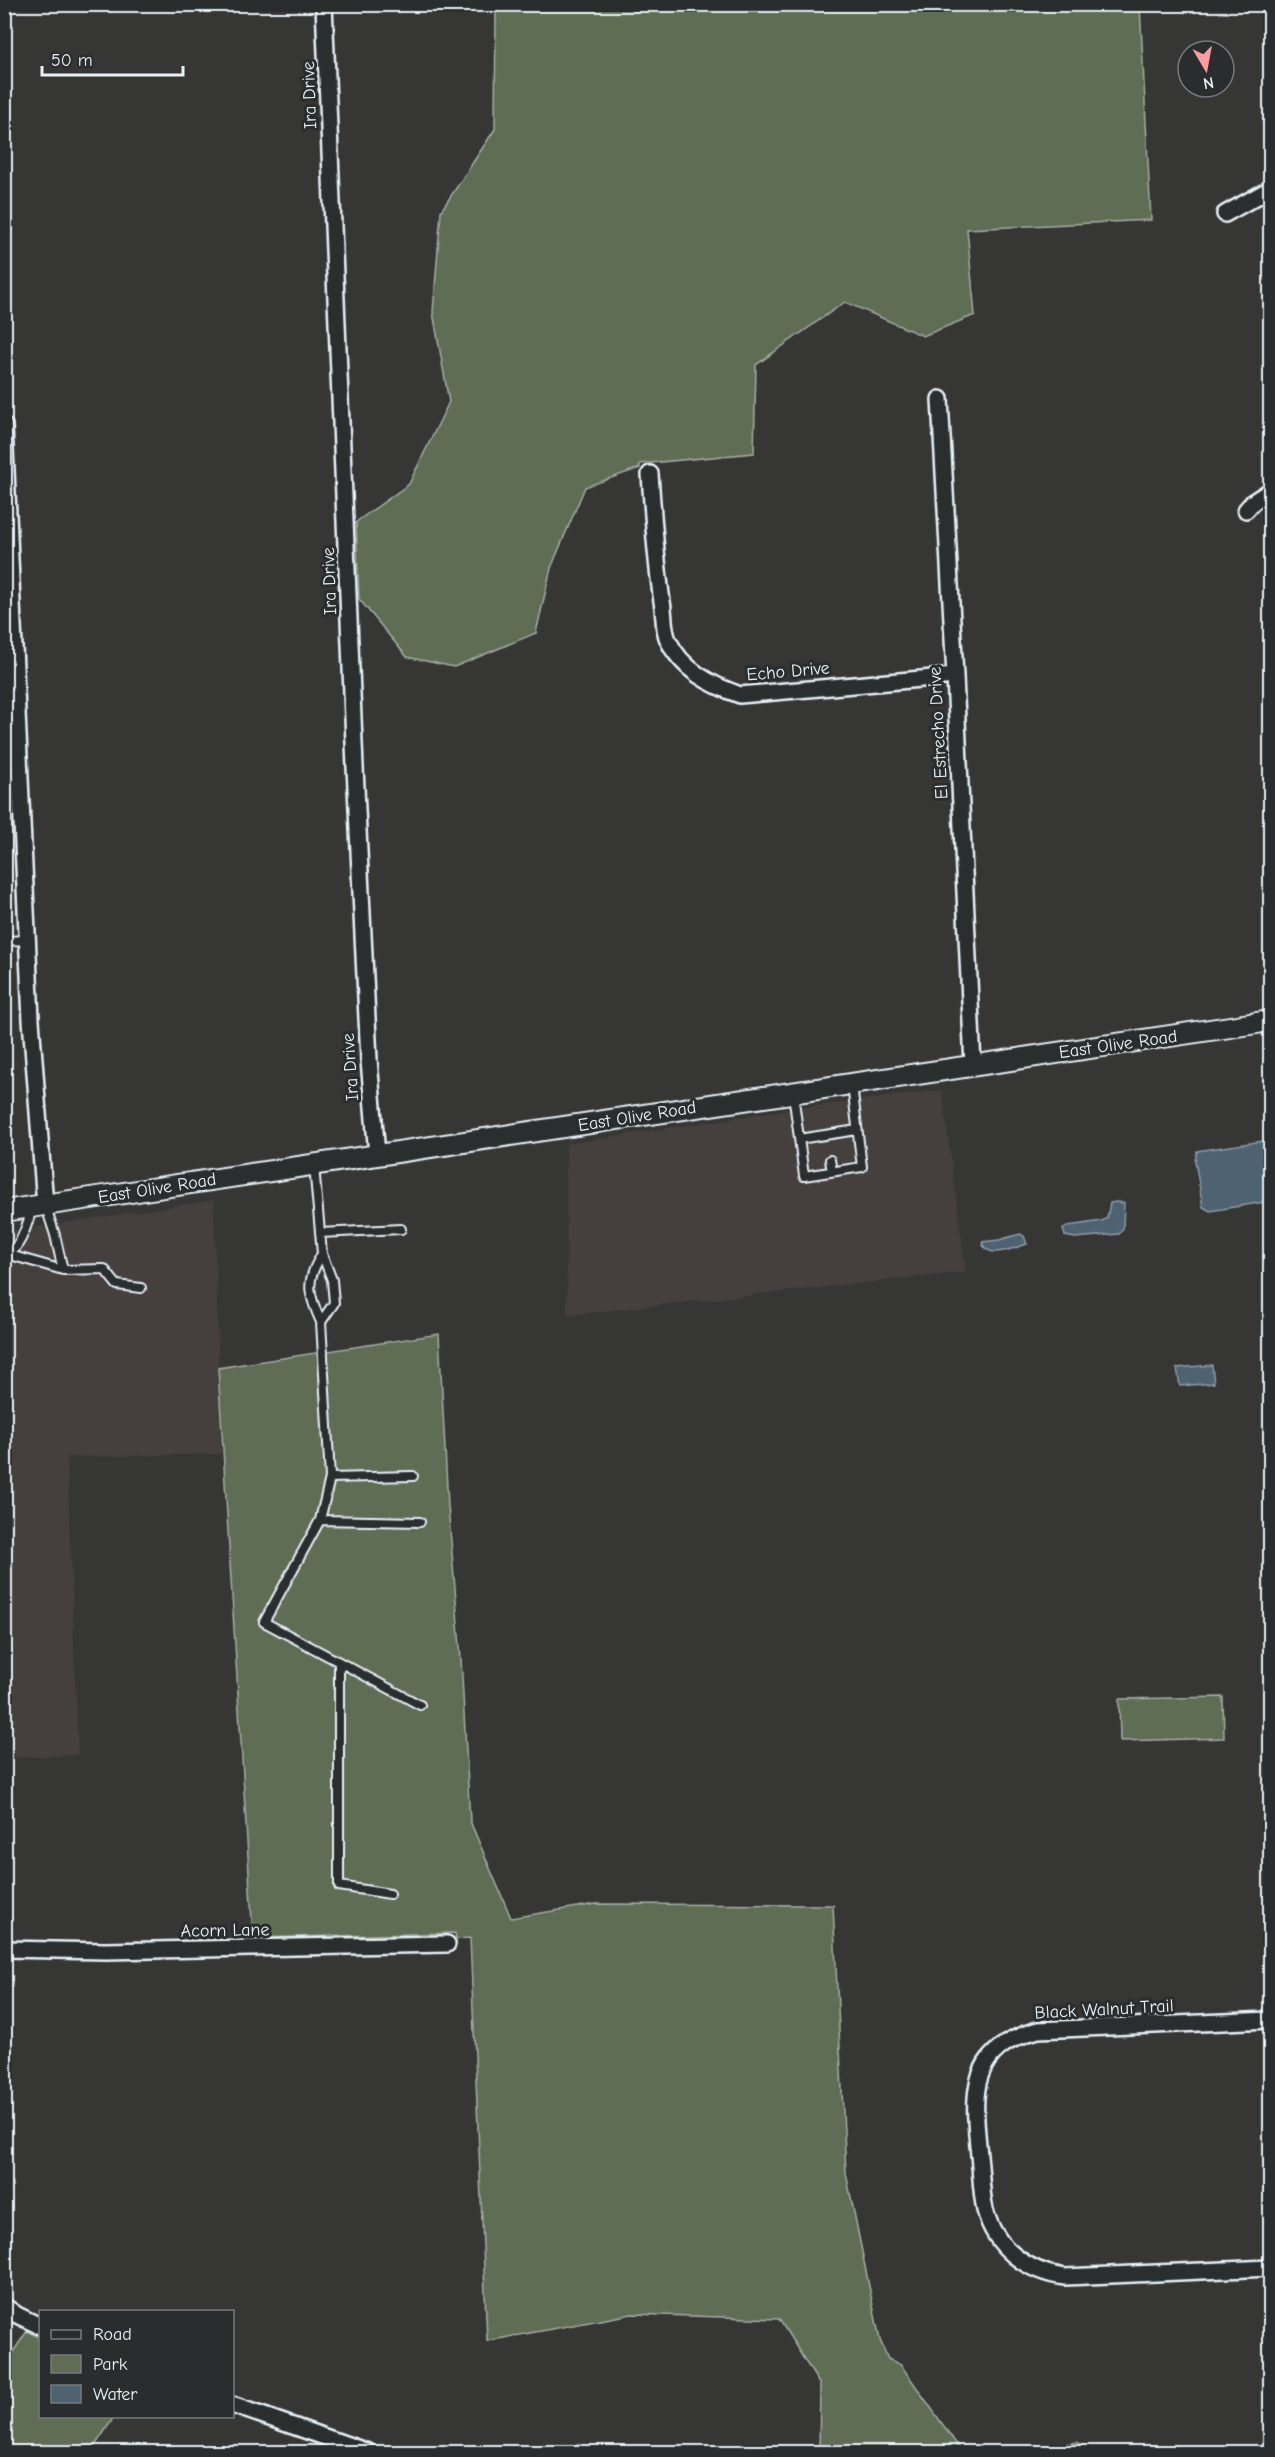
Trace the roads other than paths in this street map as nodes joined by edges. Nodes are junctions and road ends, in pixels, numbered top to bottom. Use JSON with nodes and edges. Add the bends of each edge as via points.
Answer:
{"nodes":[{"id":1,"x":324,"y":4,"type":"edge"},
{"id":2,"x":1270,"y":189,"type":"edge"},
{"id":3,"x":1225,"y":214,"type":"dead end"},
{"id":4,"x":940,"y":399,"type":"dead end"},
{"id":5,"x":4,"y":426,"type":"edge"},
{"id":6,"x":650,"y":474,"type":"dead end"},
{"id":7,"x":1270,"y":491,"type":"edge"},
{"id":8,"x":1246,"y":510,"type":"dead end"},
{"id":9,"x":956,"y":676,"type":"junction"},
{"id":10,"x":28,"y":940,"type":"junction"},
{"id":11,"x":4,"y":941,"type":"edge"},
{"id":12,"x":1270,"y":1021,"type":"edge"},
{"id":13,"x":974,"y":1066,"type":"junction"},
{"id":14,"x":851,"y":1084,"type":"junction"},
{"id":15,"x":793,"y":1093,"type":"junction"},
{"id":16,"x":857,"y":1130,"type":"junction"},
{"id":17,"x":827,"y":1134,"type":"junction"},
{"id":18,"x":799,"y":1139,"type":"junction"},
{"id":19,"x":828,"y":1145,"type":"dead end"},
{"id":20,"x":377,"y":1155,"type":"junction"},
{"id":21,"x":830,"y":1160,"type":"dead end"},
{"id":22,"x":314,"y":1165,"type":"junction"},
{"id":23,"x":832,"y":1171,"type":"junction"},
{"id":24,"x":39,"y":1206,"type":"junction"},
{"id":25,"x":4,"y":1211,"type":"edge"},
{"id":26,"x":401,"y":1229,"type":"dead end"},
{"id":27,"x":320,"y":1233,"type":"junction"},
{"id":28,"x":322,"y":1254,"type":"junction"},
{"id":29,"x":7,"y":1257,"type":"edge"},
{"id":30,"x":63,"y":1270,"type":"junction"},
{"id":31,"x":141,"y":1288,"type":"dead end"},
{"id":32,"x":321,"y":1322,"type":"junction"},
{"id":33,"x":413,"y":1476,"type":"dead end"},
{"id":34,"x":330,"y":1478,"type":"junction"},
{"id":35,"x":320,"y":1520,"type":"junction"},
{"id":36,"x":420,"y":1522,"type":"dead end"},
{"id":37,"x":339,"y":1662,"type":"junction"},
{"id":38,"x":420,"y":1705,"type":"dead end"},
{"id":39,"x":390,"y":1894,"type":"dead end"},
{"id":40,"x":447,"y":1944,"type":"dead end"},
{"id":41,"x":4,"y":1949,"type":"edge"},
{"id":42,"x":1270,"y":2020,"type":"edge"},
{"id":43,"x":1270,"y":2268,"type":"edge"},
{"id":44,"x":4,"y":2306,"type":"edge"},
{"id":45,"x":39,"y":2326,"type":"edge"},
{"id":46,"x":234,"y":2405,"type":"edge"},
{"id":47,"x":368,"y":2452,"type":"edge"}],
"edges":[{"from":1,"to":20,"type":"street","name":"Ira Drive","via":[[358,837]]},
{"from":2,"to":3,"type":"street"},
{"from":4,"to":9,"type":"street","name":"El Estrecho Drive"},
{"from":5,"to":10,"type":"street"},
{"from":6,"to":9,"type":"street","name":"Echo Drive","via":[[658,577],[668,639],[680,659],[697,675],[740,695]]},
{"from":7,"to":8,"type":"street"},
{"from":9,"to":13,"type":"street","name":"El Estrecho Drive"},
{"from":10,"to":11,"type":"lane"},
{"from":10,"to":24,"type":"street"},
{"from":12,"to":13,"type":"street","name":"East Olive Road"},
{"from":13,"to":14,"type":"street","name":"East Olive Road"},
{"from":14,"to":15,"type":"street","name":"East Olive Road"},
{"from":14,"to":16,"type":"lane"},
{"from":15,"to":18,"type":"lane"},
{"from":15,"to":20,"type":"street","name":"East Olive Road"},
{"from":16,"to":17,"type":"lane"},
{"from":16,"to":23,"type":"lane","via":[[862,1167]]},
{"from":17,"to":18,"type":"lane"},
{"from":17,"to":19,"type":"lane"},
{"from":18,"to":23,"type":"lane","via":[[804,1176]]},
{"from":20,"to":22,"type":"street","name":"East Olive Road"},
{"from":21,"to":23,"type":"lane"},
{"from":22,"to":24,"type":"street","name":"East Olive Road"},
{"from":22,"to":27,"type":"lane"},
{"from":24,"to":25,"type":"street","name":"East Olive Road"},
{"from":24,"to":29,"type":"lane","via":[[20,1243]]},
{"from":24,"to":30,"type":"lane","via":[[55,1234]]},
{"from":26,"to":27,"type":"lane"},
{"from":27,"to":28,"type":"lane"},
{"from":28,"to":32,"type":"lane","via":[[311,1271],[311,1300]]},
{"from":28,"to":32,"type":"lane","via":[[332,1280],[334,1303]]},
{"from":29,"to":30,"type":"lane"},
{"from":30,"to":31,"type":"lane","via":[[104,1269],[117,1285]]},
{"from":32,"to":34,"type":"lane"},
{"from":33,"to":34,"type":"lane"},
{"from":34,"to":35,"type":"lane"},
{"from":35,"to":36,"type":"lane"},
{"from":35,"to":37,"type":"lane","via":[[264,1622]]},
{"from":37,"to":38,"type":"lane"},
{"from":37,"to":39,"type":"lane","via":[[339,1886]]},
{"from":40,"to":41,"type":"street","name":"Acorn Lane","via":[[105,1951]]},
{"from":42,"to":43,"type":"street","name":"Black Walnut Trail","via":[[1038,2030],[1023,2034],[993,2054],[976,2087],[974,2106],[985,2210],[1003,2245],[1035,2270],[1065,2277]]},
{"from":44,"to":45,"type":"street"},
{"from":46,"to":47,"type":"street"}]}
